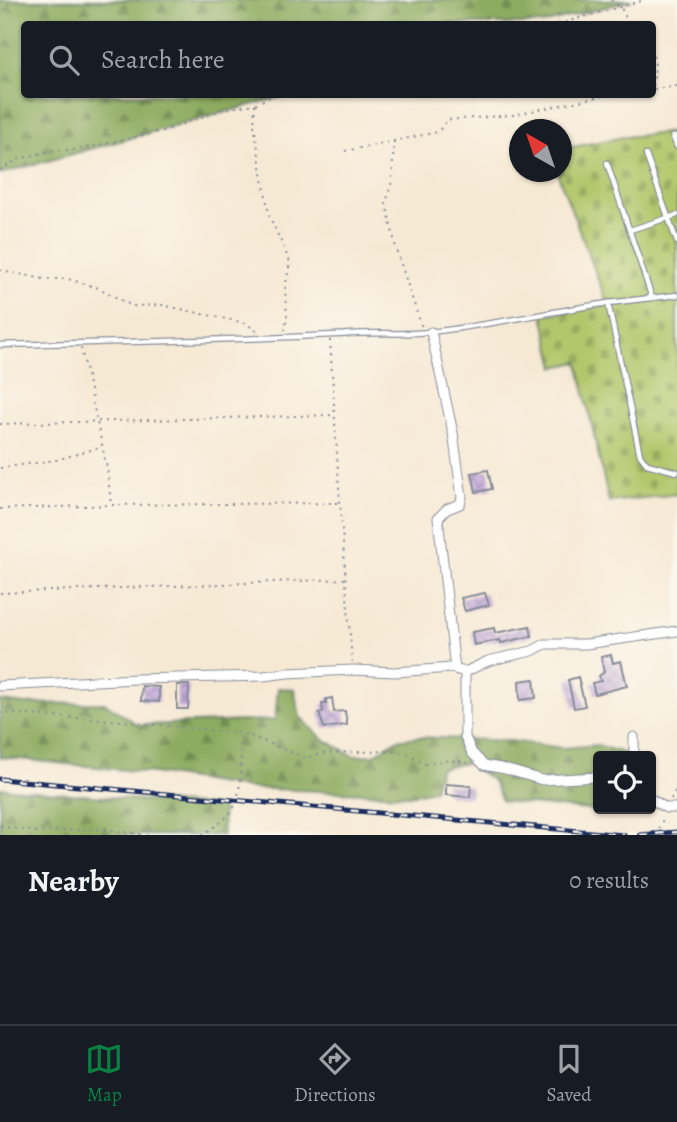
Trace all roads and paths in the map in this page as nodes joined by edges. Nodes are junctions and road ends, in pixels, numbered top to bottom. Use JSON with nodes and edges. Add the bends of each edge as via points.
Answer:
{"nodes":[{"id":1,"x":611,"y":0,"type":"edge"},
{"id":2,"x":645,"y":0,"type":"edge"},
{"id":3,"x":621,"y":8,"type":"junction"},
{"id":4,"x":570,"y":21,"type":"edge"},
{"id":5,"x":628,"y":21,"type":"edge"},
{"id":6,"x":677,"y":86,"type":"edge"},
{"id":7,"x":656,"y":89,"type":"edge"},
{"id":8,"x":268,"y":98,"type":"edge"},
{"id":9,"x":593,"y":98,"type":"edge"},
{"id":10,"x":255,"y":104,"type":"junction"},
{"id":11,"x":677,"y":136,"type":"edge"},
{"id":12,"x":394,"y":141,"type":"junction"},
{"id":13,"x":677,"y":147,"type":"edge"},
{"id":14,"x":345,"y":150,"type":"dead end"},
{"id":15,"x":646,"y":155,"type":"dead end"},
{"id":16,"x":607,"y":163,"type":"dead end"},
{"id":17,"x":0,"y":170,"type":"edge"},
{"id":18,"x":677,"y":215,"type":"edge"},
{"id":19,"x":668,"y":218,"type":"junction"},
{"id":20,"x":631,"y":230,"type":"junction"},
{"id":21,"x":677,"y":242,"type":"edge"},
{"id":22,"x":0,"y":270,"type":"edge"},
{"id":23,"x":677,"y":295,"type":"edge"},
{"id":24,"x":652,"y":298,"type":"junction"},
{"id":25,"x":608,"y":303,"type":"junction"},
{"id":26,"x":427,"y":332,"type":"junction"},
{"id":27,"x":330,"y":335,"type":"junction"},
{"id":28,"x":284,"y":338,"type":"junction"},
{"id":29,"x":271,"y":339,"type":"junction"},
{"id":30,"x":80,"y":343,"type":"junction"},
{"id":31,"x":0,"y":345,"type":"edge"},
{"id":32,"x":334,"y":415,"type":"junction"},
{"id":33,"x":96,"y":421,"type":"junction"},
{"id":34,"x":0,"y":424,"type":"edge"},
{"id":35,"x":100,"y":447,"type":"junction"},
{"id":36,"x":0,"y":468,"type":"edge"},
{"id":37,"x":677,"y":472,"type":"edge"},
{"id":38,"x":340,"y":503,"type":"junction"},
{"id":39,"x":111,"y":505,"type":"junction"},
{"id":40,"x":0,"y":509,"type":"edge"},
{"id":41,"x":345,"y":579,"type":"junction"},
{"id":42,"x":0,"y":593,"type":"edge"},
{"id":43,"x":677,"y":631,"type":"edge"},
{"id":44,"x":353,"y":670,"type":"junction"},
{"id":45,"x":460,"y":670,"type":"junction"},
{"id":46,"x":0,"y":686,"type":"edge"},
{"id":47,"x":0,"y":713,"type":"edge"},
{"id":48,"x":241,"y":733,"type":"junction"},
{"id":49,"x":634,"y":737,"type":"dead end"},
{"id":50,"x":634,"y":751,"type":"edge"},
{"id":51,"x":484,"y":765,"type":"junction"},
{"id":52,"x":593,"y":777,"type":"edge"},
{"id":53,"x":677,"y":787,"type":"edge"},
{"id":54,"x":656,"y":802,"type":"edge"},
{"id":55,"x":666,"y":808,"type":"junction"},
{"id":56,"x":677,"y":808,"type":"edge"},
{"id":57,"x":0,"y":827,"type":"edge"},
{"id":58,"x":147,"y":835,"type":"edge"},
{"id":59,"x":202,"y":835,"type":"edge"},
{"id":60,"x":656,"y":835,"type":"edge"}],
"edges":[{"from":1,"to":3,"type":"path"},
{"from":2,"to":3,"type":"path"},
{"from":3,"to":4,"type":"path"},
{"from":3,"to":5,"type":"path"},
{"from":6,"to":7,"type":"path"},
{"from":8,"to":10,"type":"path"},
{"from":9,"to":12,"type":"path","via":[[513,115],[447,120],[438,132]]},
{"from":10,"to":17,"type":"path","via":[[223,109],[134,138],[19,159]]},
{"from":10,"to":28,"type":"path","via":[[254,125],[270,215],[290,262]]},
{"from":11,"to":13,"type":"lane","via":[[673,137]]},
{"from":12,"to":14,"type":"path"},
{"from":12,"to":26,"type":"path","via":[[386,203],[397,252]]},
{"from":15,"to":19,"type":"lane"},
{"from":16,"to":20,"type":"lane"},
{"from":18,"to":19,"type":"lane"},
{"from":19,"to":20,"type":"lane"},
{"from":19,"to":21,"type":"lane"},
{"from":20,"to":24,"type":"lane"},
{"from":22,"to":29,"type":"path","via":[[68,279],[99,288],[132,306],[162,305],[245,323]]},
{"from":23,"to":24,"type":"lane"},
{"from":24,"to":25,"type":"lane"},
{"from":25,"to":26,"type":"lane"},
{"from":25,"to":37,"type":"lane","via":[[640,456],[647,464]]},
{"from":26,"to":27,"type":"lane"},
{"from":26,"to":45,"type":"street","via":[[453,433],[462,497],[438,518]]},
{"from":27,"to":28,"type":"lane"},
{"from":27,"to":32,"type":"path"},
{"from":28,"to":29,"type":"lane"},
{"from":29,"to":30,"type":"lane"},
{"from":30,"to":31,"type":"lane"},
{"from":30,"to":33,"type":"path"},
{"from":32,"to":33,"type":"path"},
{"from":32,"to":38,"type":"path"},
{"from":33,"to":34,"type":"path"},
{"from":33,"to":35,"type":"path"},
{"from":35,"to":36,"type":"path","via":[[56,460]]},
{"from":35,"to":39,"type":"path"},
{"from":38,"to":39,"type":"path"},
{"from":38,"to":41,"type":"path"},
{"from":39,"to":40,"type":"path"},
{"from":41,"to":42,"type":"path"},
{"from":41,"to":44,"type":"path"},
{"from":43,"to":45,"type":"street","via":[[586,644],[545,644]]},
{"from":44,"to":45,"type":"street"},
{"from":44,"to":46,"type":"street"},
{"from":45,"to":51,"type":"street","via":[[465,737]]},
{"from":47,"to":48,"type":"path"},
{"from":48,"to":51,"type":"path","via":[[305,758],[389,751],[409,754],[425,764],[448,760]]},
{"from":48,"to":59,"type":"path","via":[[234,806],[223,821]]},
{"from":49,"to":50,"type":"street"},
{"from":51,"to":52,"type":"street","via":[[542,780]]},
{"from":53,"to":55,"type":"path"},
{"from":54,"to":55,"type":"street"},
{"from":55,"to":56,"type":"street"},
{"from":55,"to":60,"type":"path"},
{"from":57,"to":58,"type":"path"}]}
